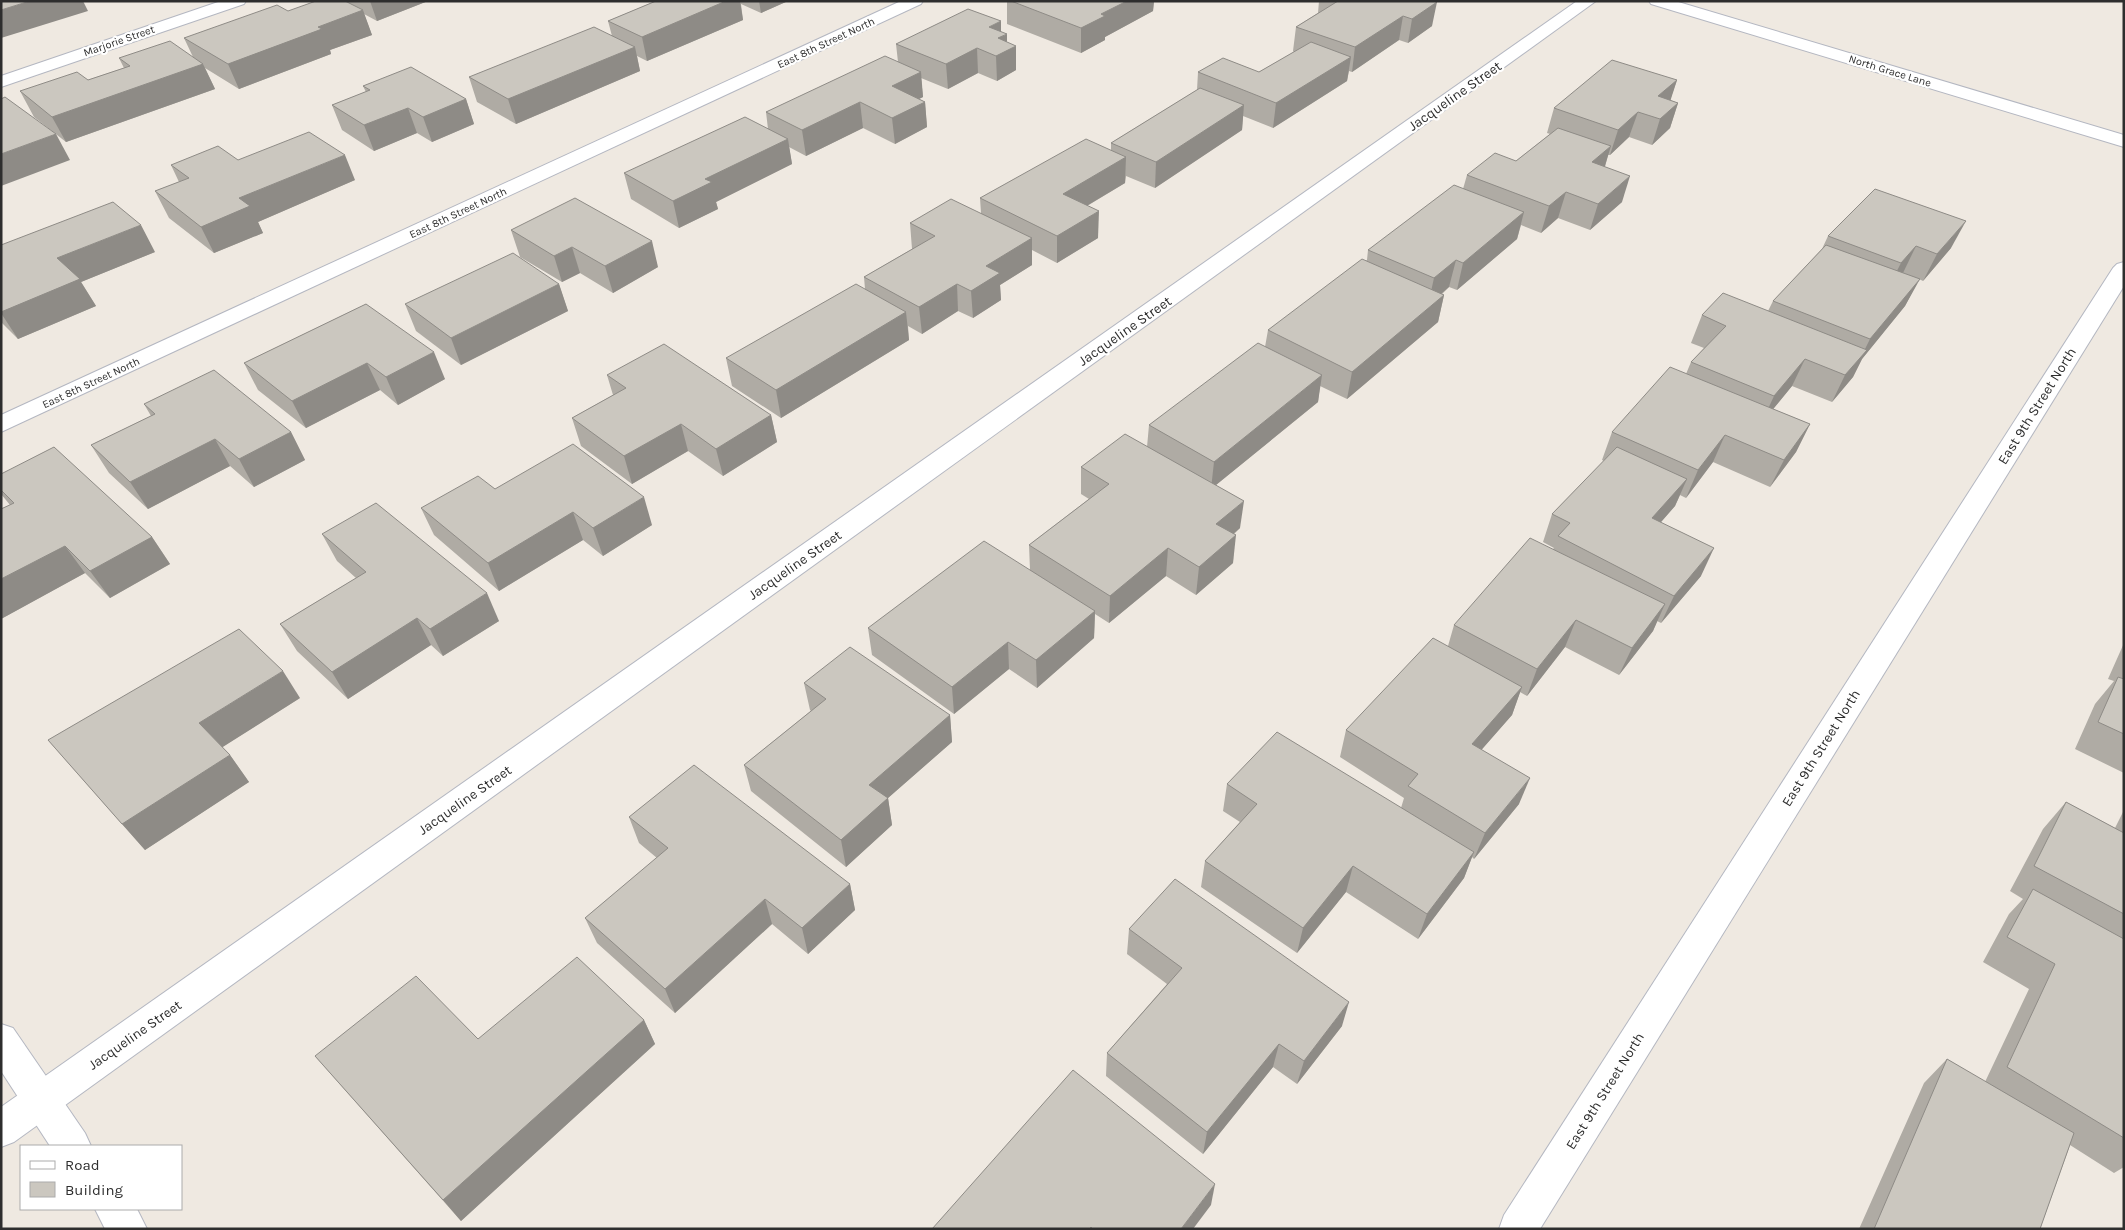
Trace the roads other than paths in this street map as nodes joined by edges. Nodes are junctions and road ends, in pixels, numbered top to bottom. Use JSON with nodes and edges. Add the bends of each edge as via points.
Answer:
{"nodes":[{"id":1,"x":238,"y":1,"type":"edge"},
{"id":2,"x":915,"y":1,"type":"edge"},
{"id":3,"x":1588,"y":1,"type":"edge"},
{"id":4,"x":1657,"y":1,"type":"edge"},
{"id":5,"x":1,"y":82,"type":"edge"},
{"id":6,"x":2124,"y":141,"type":"edge"},
{"id":7,"x":2124,"y":268,"type":"edge"},
{"id":8,"x":1,"y":424,"type":"edge"},
{"id":9,"x":1,"y":1040,"type":"edge"},
{"id":10,"x":42,"y":1100,"type":"junction"},
{"id":11,"x":1,"y":1129,"type":"edge"},
{"id":12,"x":71,"y":1145,"type":"edge"},
{"id":13,"x":115,"y":1210,"type":"edge"},
{"id":14,"x":128,"y":1229,"type":"edge"},
{"id":15,"x":1518,"y":1229,"type":"edge"}],
"edges":[{"from":1,"to":5,"type":"street","name":"Marjorie Street"},
{"from":2,"to":8,"type":"street","name":"East 8th Street North"},
{"from":3,"to":10,"type":"street","name":"Jacqueline Street"},
{"from":4,"to":6,"type":"street","name":"North Grace Lane"},
{"from":7,"to":15,"type":"street","name":"East 9th Street North"},
{"from":9,"to":10,"type":"street"},
{"from":10,"to":11,"type":"street","name":"Jacqueline Street"},
{"from":10,"to":12,"type":"street"},
{"from":13,"to":14,"type":"street"}]}
